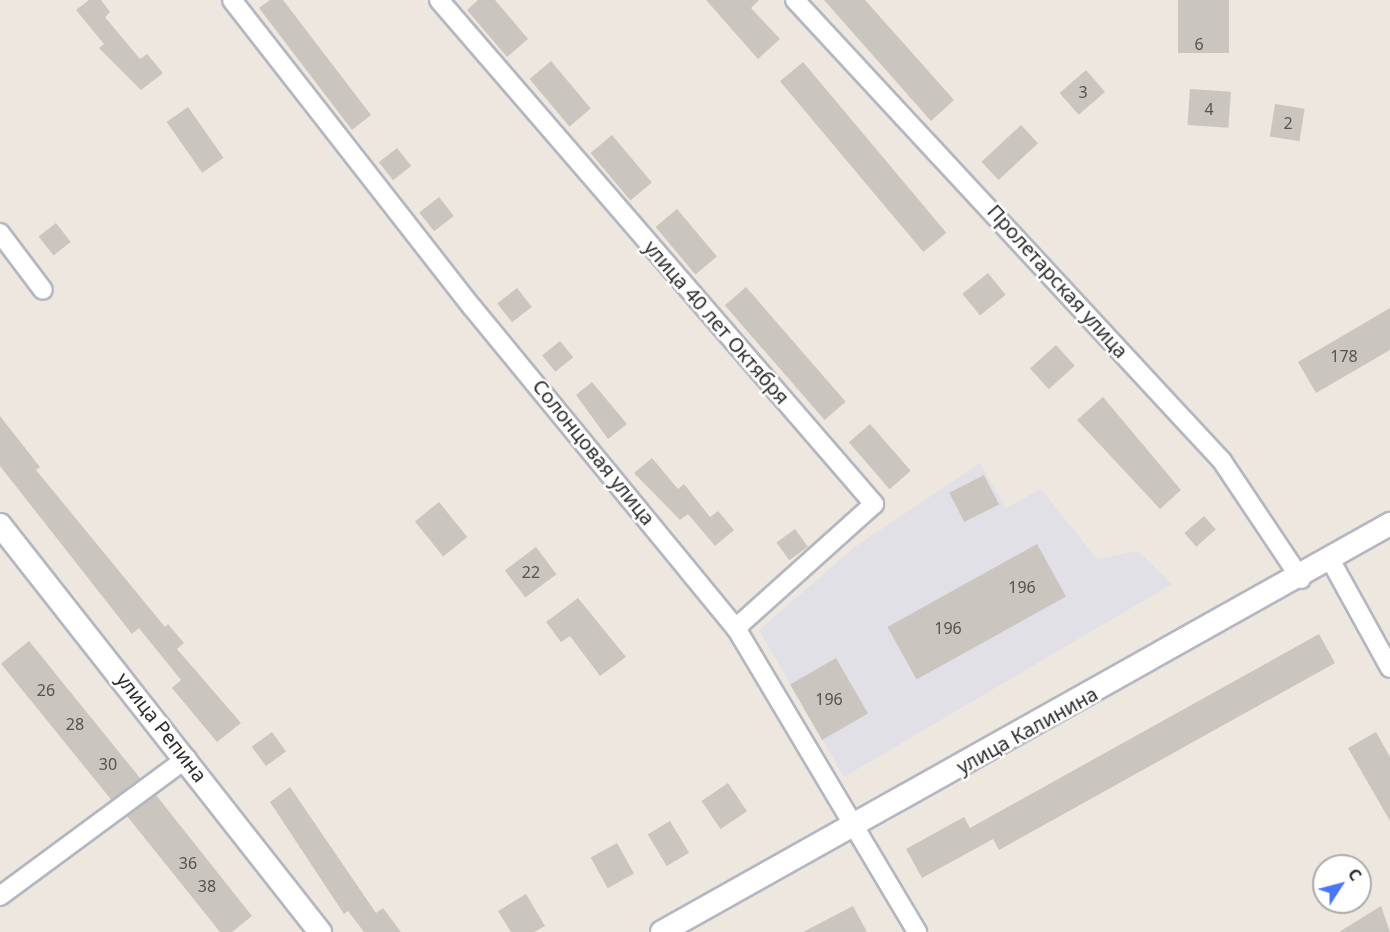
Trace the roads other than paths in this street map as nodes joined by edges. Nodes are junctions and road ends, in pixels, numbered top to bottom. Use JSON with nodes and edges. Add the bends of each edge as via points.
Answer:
{"nodes":[{"id":1,"x":232,"y":0,"type":"edge"},
{"id":2,"x":439,"y":0,"type":"edge"},
{"id":3,"x":795,"y":0,"type":"edge"},
{"id":4,"x":0,"y":233,"type":"edge"},
{"id":5,"x":44,"y":290,"type":"dead end"},
{"id":6,"x":1390,"y":524,"type":"edge"},
{"id":7,"x":0,"y":525,"type":"edge"},
{"id":8,"x":1330,"y":561,"type":"junction"},
{"id":9,"x":1301,"y":579,"type":"junction"},
{"id":10,"x":736,"y":628,"type":"junction"},
{"id":11,"x":1390,"y":668,"type":"edge"},
{"id":12,"x":187,"y":758,"type":"junction"},
{"id":13,"x":855,"y":825,"type":"junction"},
{"id":14,"x":0,"y":896,"type":"edge"},
{"id":15,"x":320,"y":932,"type":"edge"},
{"id":16,"x":662,"y":932,"type":"edge"},
{"id":17,"x":917,"y":932,"type":"edge"}],
"edges":[{"from":1,"to":10,"type":"street","name":"Солонцовая улица","via":[[472,307]]},
{"from":2,"to":10,"type":"street","name":"улица 40 лет Октября","via":[[874,504]]},
{"from":3,"to":9,"type":"street","name":"Пролетарская улица","via":[[1222,461]]},
{"from":4,"to":5,"type":"street"},
{"from":6,"to":8,"type":"street","name":"улица Калинина"},
{"from":7,"to":12,"type":"street","name":"улица Репина"},
{"from":8,"to":9,"type":"street","name":"улица Калинина"},
{"from":8,"to":11,"type":"street"},
{"from":9,"to":13,"type":"street","name":"улица Калинина"},
{"from":10,"to":13,"type":"street","name":"Солонцовая улица"},
{"from":12,"to":14,"type":"street"},
{"from":12,"to":15,"type":"street","name":"улица Репина"},
{"from":13,"to":16,"type":"street","name":"улица Калинина"},
{"from":13,"to":17,"type":"street","name":"Солонцовая улица"}]}
